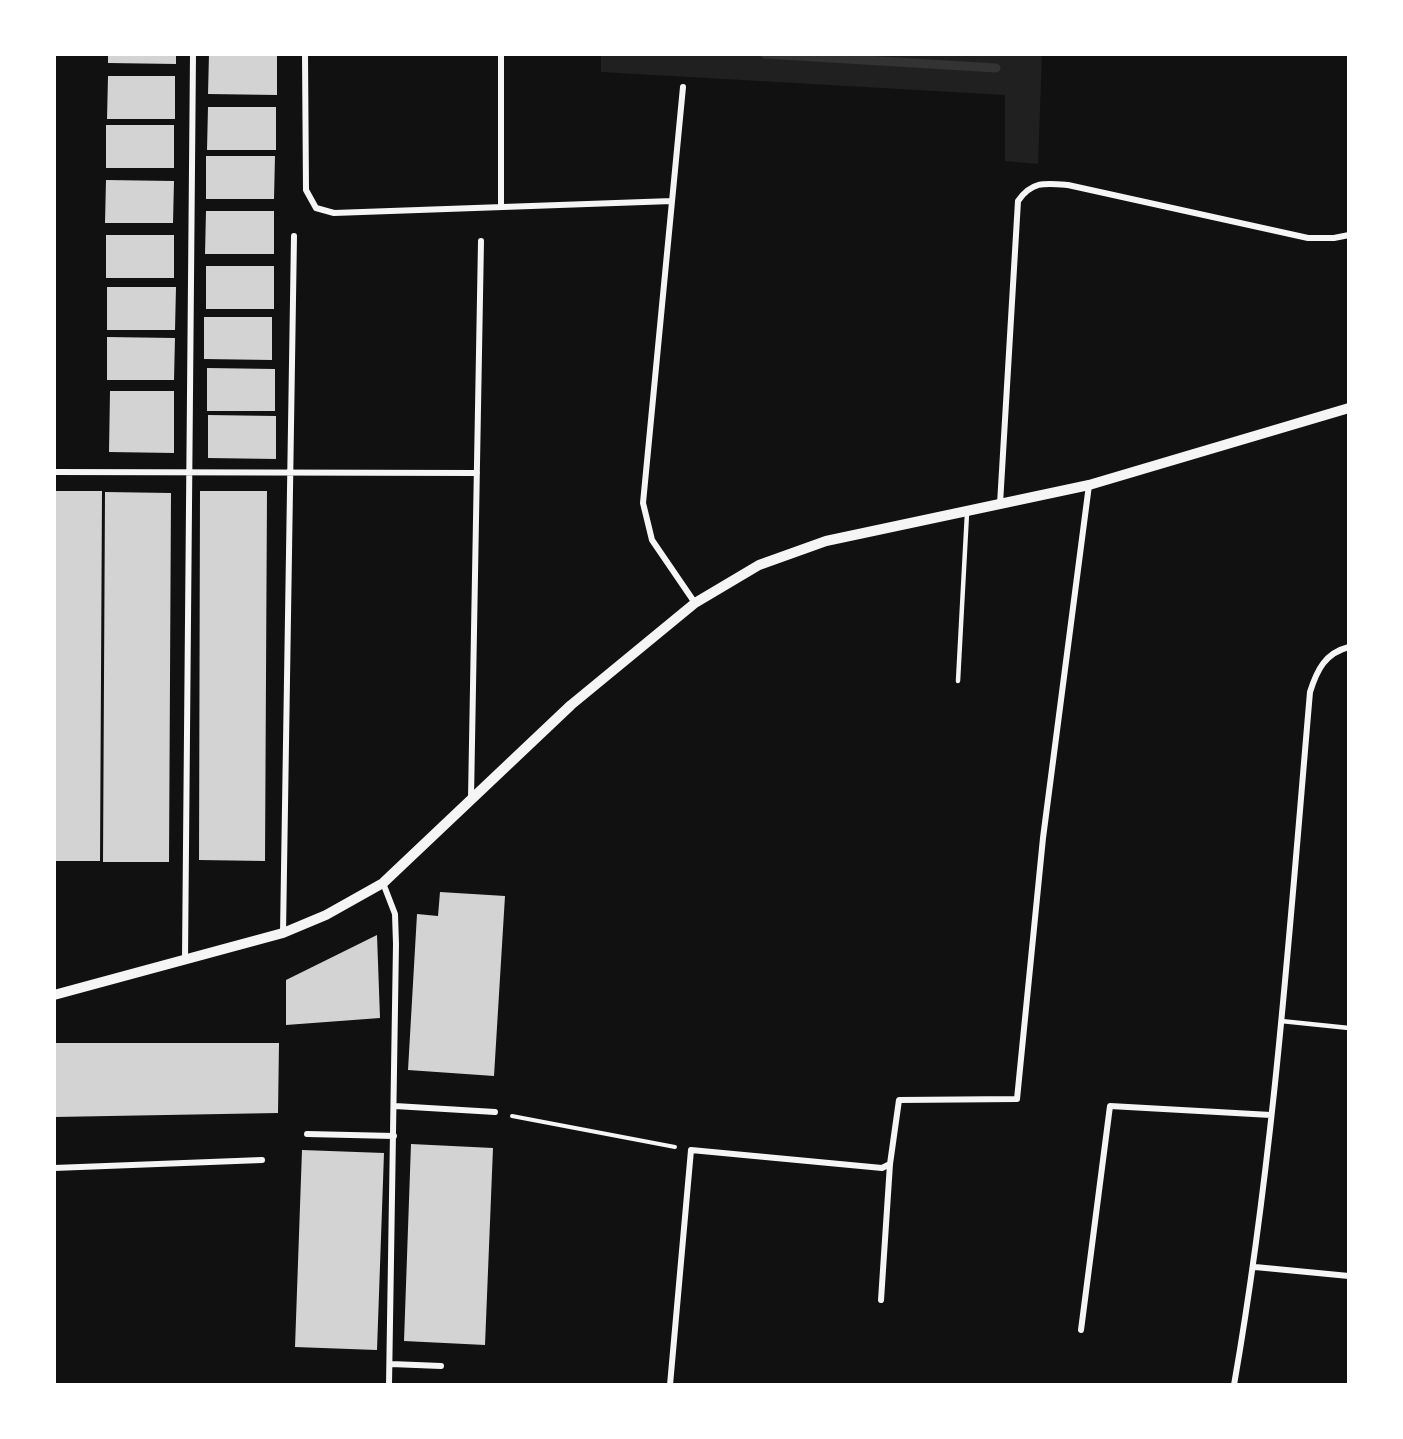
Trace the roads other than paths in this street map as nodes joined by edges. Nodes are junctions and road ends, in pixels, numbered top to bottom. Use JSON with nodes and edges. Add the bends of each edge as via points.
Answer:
{"nodes":[{"id":1,"x":193,"y":54,"type":"edge"},
{"id":2,"x":305,"y":54,"type":"edge"},
{"id":3,"x":501,"y":54,"type":"edge"},
{"id":4,"x":683,"y":87,"type":"dead end"},
{"id":5,"x":672,"y":201,"type":"junction"},
{"id":6,"x":501,"y":207,"type":"junction"},
{"id":7,"x":1349,"y":235,"type":"edge"},
{"id":8,"x":294,"y":236,"type":"dead end"},
{"id":9,"x":481,"y":241,"type":"dead end"},
{"id":10,"x":1349,"y":408,"type":"edge"},
{"id":11,"x":54,"y":472,"type":"edge"},
{"id":12,"x":189,"y":472,"type":"junction"},
{"id":13,"x":290,"y":473,"type":"junction"},
{"id":14,"x":477,"y":473,"type":"junction"},
{"id":15,"x":1089,"y":485,"type":"junction"},
{"id":16,"x":1000,"y":504,"type":"junction"},
{"id":17,"x":967,"y":511,"type":"junction"},
{"id":18,"x":695,"y":603,"type":"junction"},
{"id":19,"x":1349,"y":647,"type":"edge"},
{"id":20,"x":958,"y":681,"type":"dead end"},
{"id":21,"x":471,"y":798,"type":"junction"},
{"id":22,"x":383,"y":883,"type":"junction"},
{"id":23,"x":283,"y":933,"type":"junction"},
{"id":24,"x":185,"y":958,"type":"junction"},
{"id":25,"x":54,"y":995,"type":"edge"},
{"id":26,"x":1281,"y":1021,"type":"junction"},
{"id":27,"x":1349,"y":1028,"type":"edge"},
{"id":28,"x":395,"y":1106,"type":"junction"},
{"id":29,"x":495,"y":1112,"type":"road end"},
{"id":30,"x":1271,"y":1115,"type":"junction"},
{"id":31,"x":307,"y":1134,"type":"dead end"},
{"id":32,"x":394,"y":1136,"type":"junction"},
{"id":33,"x":262,"y":1160,"type":"dead end"},
{"id":34,"x":890,"y":1164,"type":"junction"},
{"id":35,"x":54,"y":1168,"type":"edge"},
{"id":36,"x":1255,"y":1267,"type":"junction"},
{"id":37,"x":1349,"y":1276,"type":"edge"},
{"id":38,"x":881,"y":1300,"type":"dead end"},
{"id":39,"x":1082,"y":1330,"type":"dead end"},
{"id":40,"x":391,"y":1364,"type":"junction"},
{"id":41,"x":441,"y":1366,"type":"dead end"},
{"id":42,"x":389,"y":1385,"type":"edge"},
{"id":43,"x":670,"y":1385,"type":"edge"},
{"id":44,"x":1234,"y":1385,"type":"edge"}],
"edges":[{"from":1,"to":12,"type":"street"},
{"from":2,"to":6,"type":"street","via":[[306,190],[316,208],[334,213]]},
{"from":3,"to":6,"type":"street"},
{"from":4,"to":5,"type":"street"},
{"from":5,"to":6,"type":"street"},
{"from":5,"to":18,"type":"street","via":[[643,503],[652,540]]},
{"from":7,"to":16,"type":"street","via":[[1308,238],[1068,185],[1044,183],[1027,188],[1018,201]]},
{"from":8,"to":13,"type":"street"},
{"from":9,"to":14,"type":"street"},
{"from":10,"to":15,"type":"street"},
{"from":11,"to":12,"type":"street"},
{"from":12,"to":13,"type":"street"},
{"from":12,"to":24,"type":"street"},
{"from":13,"to":14,"type":"street"},
{"from":13,"to":23,"type":"street"},
{"from":14,"to":21,"type":"street"},
{"from":15,"to":16,"type":"street"},
{"from":15,"to":34,"type":"street","via":[[1043,838],[1017,1099],[898,1100]]},
{"from":16,"to":17,"type":"street"},
{"from":17,"to":18,"type":"street","via":[[826,541],[759,565]]},
{"from":17,"to":20,"type":"lane"},
{"from":18,"to":21,"type":"street","via":[[571,705]]},
{"from":19,"to":26,"type":"street","via":[[1323,662],[1310,692]]},
{"from":21,"to":22,"type":"street"},
{"from":22,"to":23,"type":"street","via":[[326,915]]},
{"from":22,"to":28,"type":"street","via":[[395,914]]},
{"from":23,"to":24,"type":"street"},
{"from":24,"to":25,"type":"street"},
{"from":26,"to":27,"type":"lane"},
{"from":26,"to":30,"type":"street"},
{"from":28,"to":29,"type":"street"},
{"from":28,"to":32,"type":"street"},
{"from":30,"to":36,"type":"street"},
{"from":30,"to":39,"type":"street","via":[[1110,1106]]},
{"from":31,"to":32,"type":"street"},
{"from":32,"to":40,"type":"street"},
{"from":33,"to":35,"type":"street"},
{"from":34,"to":38,"type":"street"},
{"from":34,"to":43,"type":"street","via":[[882,1168],[691,1150]]},
{"from":36,"to":37,"type":"street"},
{"from":36,"to":44,"type":"street"},
{"from":40,"to":41,"type":"street"},
{"from":40,"to":42,"type":"street"}]}
